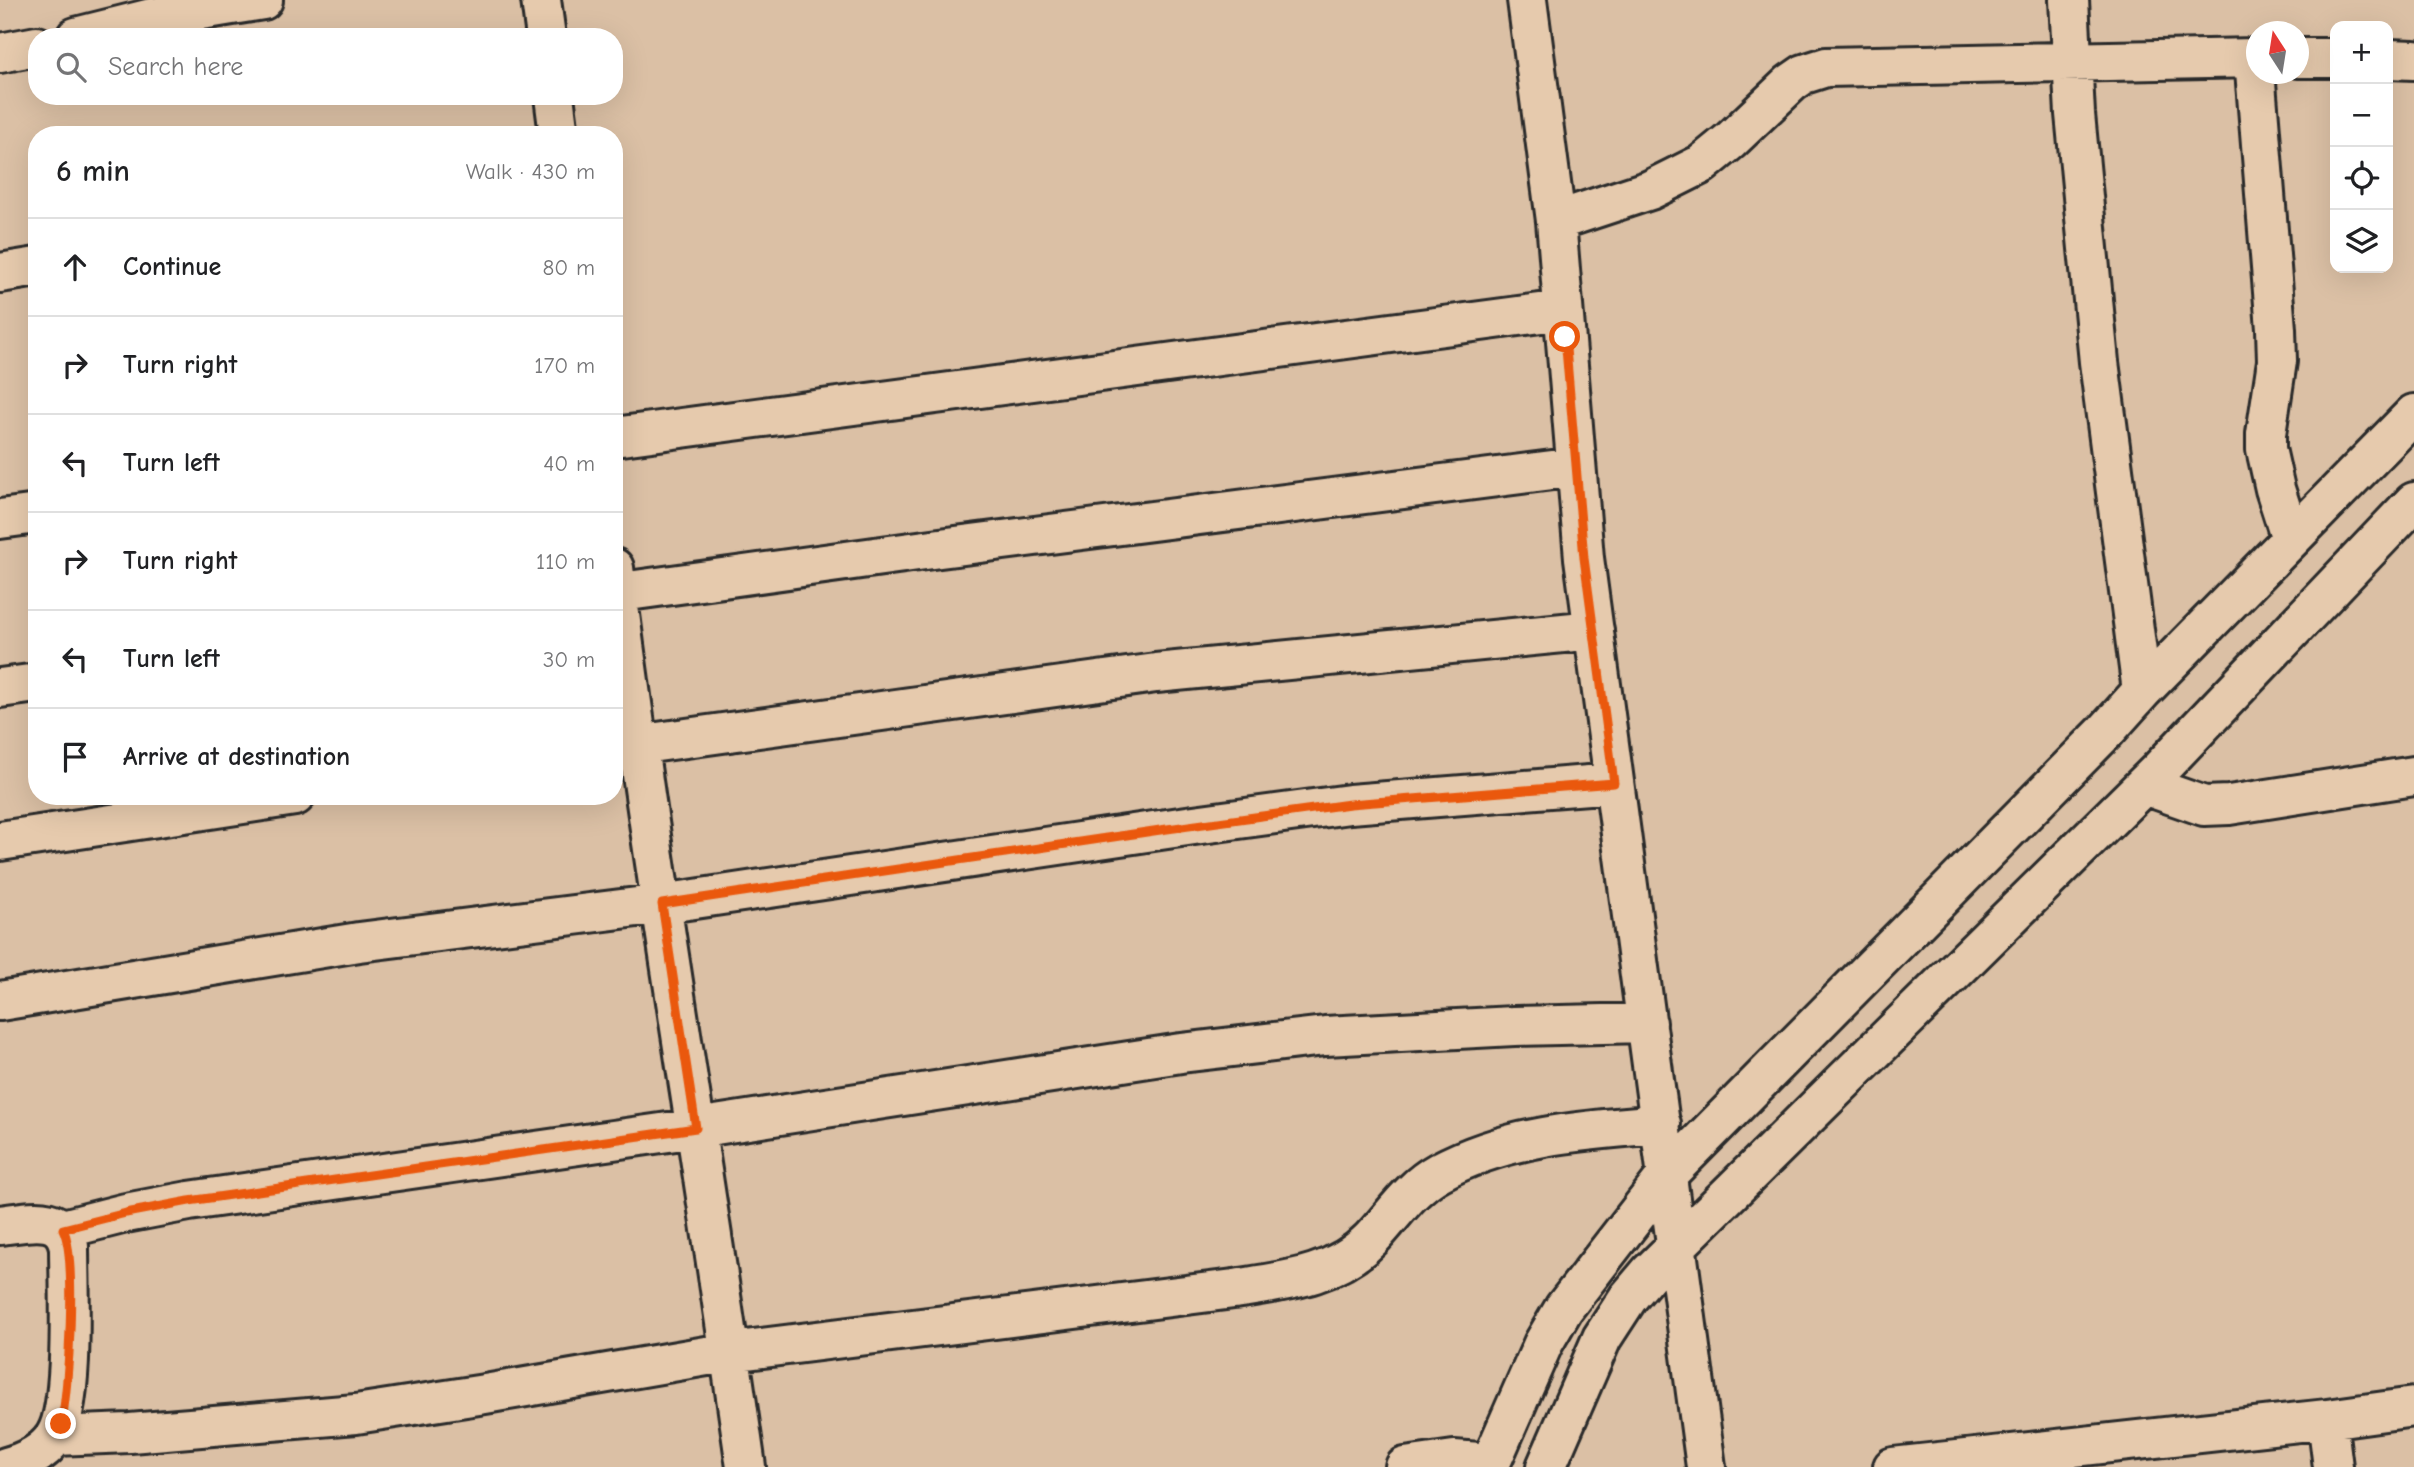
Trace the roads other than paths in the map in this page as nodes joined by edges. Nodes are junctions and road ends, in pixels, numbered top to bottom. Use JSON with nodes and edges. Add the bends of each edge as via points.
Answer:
{"nodes":[{"id":1,"x":263,"y":0,"type":"edge"},
{"id":2,"x":541,"y":0,"type":"edge"},
{"id":3,"x":1527,"y":0,"type":"edge"},
{"id":4,"x":2069,"y":0,"type":"edge"},
{"id":5,"x":112,"y":28,"type":"edge"},
{"id":6,"x":545,"y":28,"type":"edge"},
{"id":7,"x":28,"y":48,"type":"edge"},
{"id":8,"x":0,"y":53,"type":"edge"},
{"id":9,"x":2246,"y":58,"type":"edge"},
{"id":10,"x":2309,"y":58,"type":"edge"},
{"id":11,"x":2330,"y":58,"type":"edge"},
{"id":12,"x":2393,"y":59,"type":"edge"},
{"id":13,"x":2414,"y":60,"type":"edge"},
{"id":14,"x":2073,"y":62,"type":"junction"},
{"id":15,"x":2257,"y":84,"type":"edge"},
{"id":16,"x":555,"y":105,"type":"edge"},
{"id":17,"x":558,"y":126,"type":"edge"},
{"id":18,"x":1556,"y":221,"type":"junction"},
{"id":19,"x":28,"y":268,"type":"edge"},
{"id":20,"x":0,"y":273,"type":"edge"},
{"id":21,"x":1563,"y":310,"type":"junction"},
{"id":22,"x":2414,"y":414,"type":"edge"},
{"id":23,"x":623,"y":436,"type":"edge"},
{"id":24,"x":1576,"y":467,"type":"junction"},
{"id":25,"x":2414,"y":502,"type":"edge"},
{"id":26,"x":28,"y":515,"type":"edge"},
{"id":27,"x":0,"y":519,"type":"edge"},
{"id":28,"x":2291,"y":539,"type":"junction"},
{"id":29,"x":623,"y":583,"type":"edge"},
{"id":30,"x":1594,"y":629,"type":"junction"},
{"id":31,"x":28,"y":684,"type":"edge"},
{"id":32,"x":0,"y":688,"type":"edge"},
{"id":33,"x":2142,"y":691,"type":"junction"},
{"id":34,"x":623,"y":714,"type":"edge"},
{"id":35,"x":625,"y":746,"type":"edge"},
{"id":36,"x":2414,"y":776,"type":"edge"},
{"id":37,"x":1614,"y":783,"type":"junction"},
{"id":38,"x":2144,"y":785,"type":"junction"},
{"id":39,"x":236,"y":805,"type":"edge"},
{"id":40,"x":0,"y":841,"type":"edge"},
{"id":41,"x":662,"y":904,"type":"junction"},
{"id":42,"x":0,"y":1001,"type":"edge"},
{"id":43,"x":1647,"y":1023,"type":"junction"},
{"id":44,"x":1661,"y":1124,"type":"junction"},
{"id":45,"x":696,"y":1128,"type":"junction"},
{"id":46,"x":1668,"y":1174,"type":"junction"},
{"id":47,"x":0,"y":1225,"type":"edge"},
{"id":48,"x":63,"y":1229,"type":"junction"},
{"id":49,"x":1677,"y":1244,"type":"junction"},
{"id":50,"x":730,"y":1352,"type":"junction"},
{"id":51,"x":2414,"y":1407,"type":"edge"},
{"id":52,"x":2327,"y":1419,"type":"junction"},
{"id":53,"x":55,"y":1436,"type":"junction"},
{"id":54,"x":1490,"y":1465,"type":"edge"},
{"id":55,"x":6,"y":1467,"type":"edge"},
{"id":56,"x":746,"y":1467,"type":"edge"},
{"id":57,"x":1405,"y":1467,"type":"edge"},
{"id":58,"x":1546,"y":1467,"type":"edge"},
{"id":59,"x":1706,"y":1467,"type":"edge"},
{"id":60,"x":1893,"y":1467,"type":"edge"},
{"id":61,"x":2333,"y":1467,"type":"edge"}],
"edges":[{"from":1,"to":5,"type":"street"},
{"from":2,"to":6,"type":"street"},
{"from":3,"to":18,"type":"street"},
{"from":4,"to":14,"type":"street"},
{"from":7,"to":8,"type":"street"},
{"from":9,"to":14,"type":"street"},
{"from":10,"to":11,"type":"street"},
{"from":12,"to":13,"type":"street"},
{"from":14,"to":18,"type":"street","via":[[1826,67],[1791,83],[1702,164],[1650,190]]},
{"from":14,"to":33,"type":"street","via":[[2099,362]]},
{"from":15,"to":28,"type":"street","via":[[2277,361],[2266,449]]},
{"from":16,"to":17,"type":"street"},
{"from":18,"to":21,"type":"street"},
{"from":19,"to":20,"type":"street"},
{"from":21,"to":23,"type":"street"},
{"from":21,"to":24,"type":"street"},
{"from":22,"to":28,"type":"street"},
{"from":24,"to":29,"type":"street"},
{"from":24,"to":30,"type":"street"},
{"from":25,"to":38,"type":"street"},
{"from":26,"to":27,"type":"street"},
{"from":28,"to":33,"type":"street"},
{"from":30,"to":35,"type":"street","via":[[1156,673]]},
{"from":30,"to":37,"type":"street"},
{"from":31,"to":32,"type":"street"},
{"from":33,"to":46,"type":"street"},
{"from":34,"to":35,"type":"street"},
{"from":35,"to":41,"type":"street"},
{"from":36,"to":38,"type":"street","via":[[2204,806]]},
{"from":37,"to":41,"type":"street","via":[[1350,804]]},
{"from":37,"to":43,"type":"street"},
{"from":38,"to":49,"type":"street"},
{"from":39,"to":40,"type":"street"},
{"from":41,"to":42,"type":"street","via":[[359,942]]},
{"from":41,"to":45,"type":"street"},
{"from":43,"to":44,"type":"street"},
{"from":43,"to":45,"type":"street","via":[[1325,1036],[1181,1053]]},
{"from":44,"to":46,"type":"street"},
{"from":44,"to":50,"type":"street","via":[[1541,1137],[1472,1156],[1436,1173],[1411,1193],[1350,1258],[1298,1278]]},
{"from":45,"to":48,"type":"street","via":[[189,1201]]},
{"from":45,"to":50,"type":"street"},
{"from":46,"to":49,"type":"street"},
{"from":46,"to":54,"type":"street","via":[[1564,1308]]},
{"from":47,"to":48,"type":"street","via":[[46,1222]]},
{"from":48,"to":53,"type":"street","via":[[69,1247],[67,1391]]},
{"from":49,"to":58,"type":"street","via":[[1628,1298],[1602,1338]]},
{"from":49,"to":59,"type":"street"},
{"from":50,"to":53,"type":"street","via":[[356,1414]]},
{"from":50,"to":56,"type":"street"},
{"from":51,"to":52,"type":"street"},
{"from":52,"to":60,"type":"street"},
{"from":52,"to":61,"type":"street"},
{"from":53,"to":55,"type":"street","via":[[43,1451]]},
{"from":54,"to":57,"type":"street","via":[[1454,1460]]}]}
